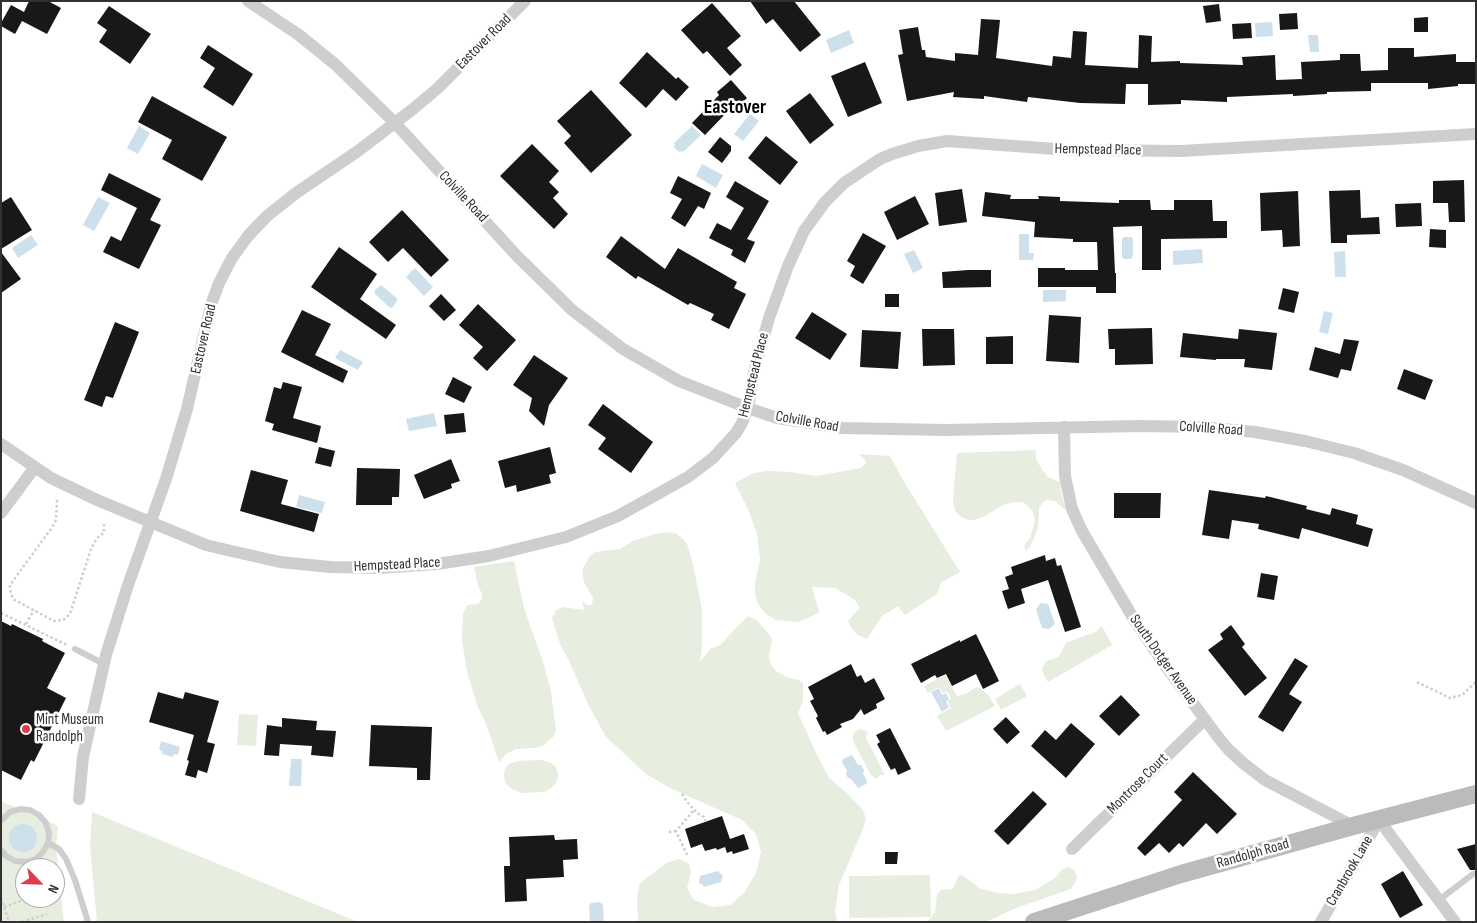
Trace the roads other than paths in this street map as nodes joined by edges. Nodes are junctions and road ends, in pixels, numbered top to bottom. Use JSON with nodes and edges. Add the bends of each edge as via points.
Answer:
{"nodes":[{"id":1,"x":248,"y":1,"type":"edge"},
{"id":2,"x":524,"y":1,"type":"edge"},
{"id":3,"x":395,"y":123,"type":"junction"},
{"id":4,"x":1476,"y":134,"type":"edge"},
{"id":5,"x":748,"y":408,"type":"junction"},
{"id":6,"x":1064,"y":427,"type":"junction"},
{"id":7,"x":1,"y":444,"type":"edge"},
{"id":8,"x":35,"y":467,"type":"junction"},
{"id":9,"x":1476,"y":503,"type":"edge"},
{"id":10,"x":1,"y":513,"type":"edge"},
{"id":11,"x":149,"y":523,"type":"junction"},
{"id":12,"x":75,"y":649,"type":"road end"},
{"id":13,"x":104,"y":664,"type":"junction"},
{"id":14,"x":1204,"y":720,"type":"junction"},
{"id":15,"x":1476,"y":794,"type":"edge"},
{"id":16,"x":79,"y":799,"type":"dead end"},
{"id":17,"x":1379,"y":820,"type":"junction"},
{"id":18,"x":1,"y":821,"type":"edge"},
{"id":19,"x":1353,"y":826,"type":"junction"},
{"id":20,"x":48,"y":843,"type":"junction"},
{"id":21,"x":1072,"y":848,"type":"dead end"},
{"id":22,"x":1,"y":850,"type":"edge"},
{"id":23,"x":1473,"y":874,"type":"dead end"},
{"id":24,"x":1439,"y":900,"type":"junction"},
{"id":25,"x":88,"y":922,"type":"edge"},
{"id":26,"x":1034,"y":922,"type":"edge"},
{"id":27,"x":1320,"y":922,"type":"edge"},
{"id":28,"x":1456,"y":922,"type":"edge"}],
"edges":[{"from":1,"to":3,"type":"street","name":"Colville Road","via":[[336,64]]},
{"from":2,"to":3,"type":"street","name":"Eastover Road","via":[[438,88]]},
{"from":3,"to":5,"type":"street","name":"Colville Road","via":[[517,256],[588,324],[641,361],[679,381]]},
{"from":3,"to":11,"type":"street","name":"Eastover Road","via":[[267,216],[232,258],[212,305],[188,406]]},
{"from":4,"to":5,"type":"street","name":"Hempstead Place","via":[[1181,151],[1076,150],[947,141],[892,154],[844,182],[804,231],[769,318]]},
{"from":5,"to":6,"type":"street","name":"Colville Road","via":[[777,418],[842,428]]},
{"from":5,"to":11,"type":"street","name":"Hempstead Place","via":[[736,433],[709,462],[649,500],[566,537],[489,556],[410,567],[330,567],[280,562],[226,550]]},
{"from":6,"to":9,"type":"street","name":"Colville Road","via":[[1200,427],[1304,440],[1402,470]]},
{"from":6,"to":14,"type":"street","name":"South Dotger Avenue","via":[[1069,498],[1082,530],[1135,621]]},
{"from":7,"to":8,"type":"street","name":"Hempstead Place"},
{"from":8,"to":10,"type":"street"},
{"from":8,"to":11,"type":"street","name":"Hempstead Place","via":[[51,478]]},
{"from":11,"to":13,"type":"street","name":"Eastover Road"},
{"from":12,"to":13,"type":"lane"},
{"from":13,"to":16,"type":"street","name":"Eastover Road","via":[[83,757]]},
{"from":14,"to":19,"type":"street","name":"South Dotger Avenue","via":[[1228,750],[1265,780]]},
{"from":14,"to":21,"type":"street","name":"Montrose Court"},
{"from":15,"to":17,"type":"main road","name":"Randolph Road"},
{"from":17,"to":19,"type":"main road","name":"Randolph Road"},
{"from":17,"to":24,"type":"street"},
{"from":17,"to":27,"type":"street","name":"Cranbrook Lane"},
{"from":18,"to":20,"type":"lane","via":[[10,812],[30,810],[46,823]]},
{"from":19,"to":26,"type":"main road","name":"Randolph Road","via":[[1141,886]]},
{"from":20,"to":22,"type":"lane","via":[[44,852],[26,862],[15,861]]},
{"from":20,"to":25,"type":"lane","via":[[60,849],[66,859]]},
{"from":23,"to":24,"type":"lane"},
{"from":24,"to":28,"type":"street"}]}
